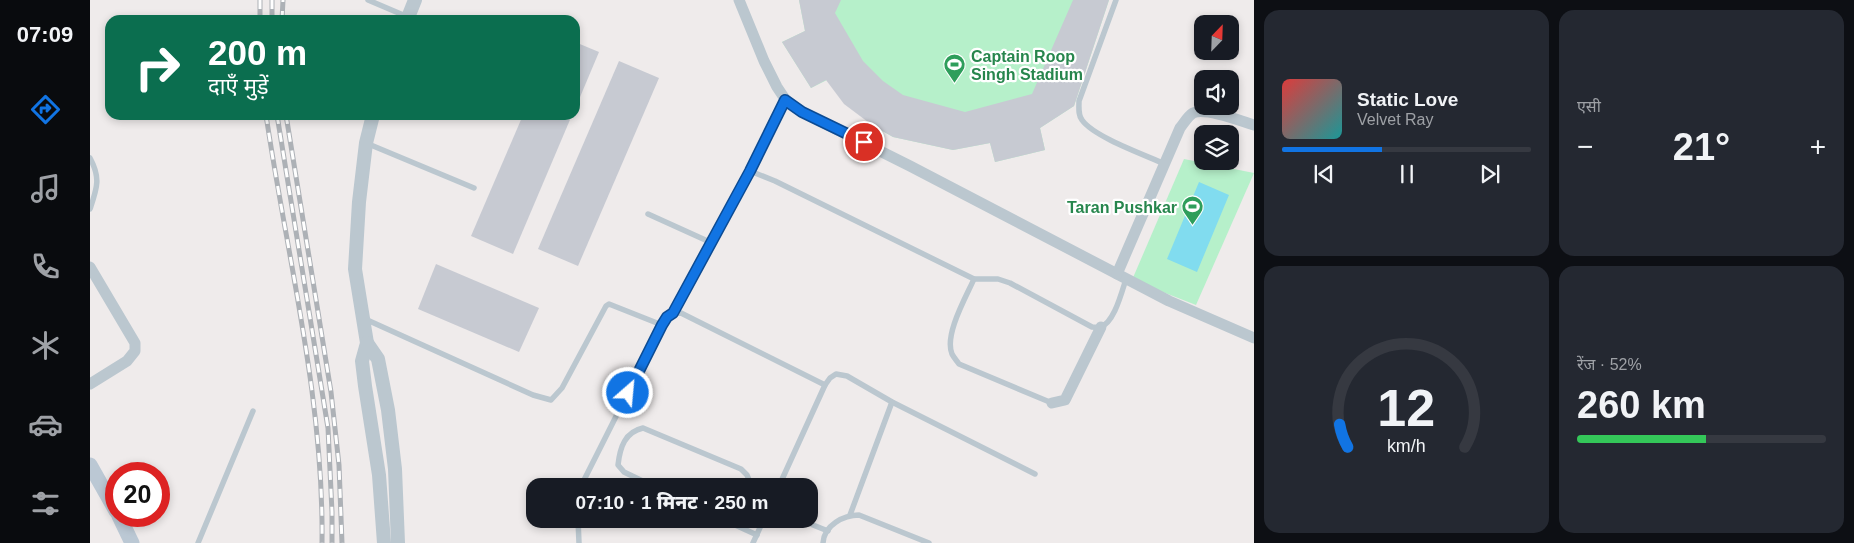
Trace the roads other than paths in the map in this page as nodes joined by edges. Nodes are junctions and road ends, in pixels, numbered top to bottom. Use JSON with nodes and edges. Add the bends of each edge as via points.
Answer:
{"nodes":[{"id":1,"x":368,"y":0,"type":"edge"},
{"id":2,"x":415,"y":0,"type":"edge"},
{"id":3,"x":739,"y":0,"type":"edge"},
{"id":4,"x":1116,"y":0,"type":"edge"},
{"id":5,"x":400,"y":15,"type":"edge"},
{"id":6,"x":409,"y":15,"type":"edge"},
{"id":7,"x":785,"y":100,"type":"junction"},
{"id":8,"x":372,"y":120,"type":"edge"},
{"id":9,"x":1254,"y":125,"type":"edge"},
{"id":10,"x":366,"y":142,"type":"junction"},
{"id":11,"x":90,"y":158,"type":"edge"},
{"id":12,"x":1165,"y":164,"type":"junction"},
{"id":13,"x":750,"y":171,"type":"junction"},
{"id":14,"x":474,"y":188,"type":"dead end"},
{"id":15,"x":90,"y":209,"type":"edge"},
{"id":16,"x":648,"y":214,"type":"dead end"},
{"id":17,"x":712,"y":243,"type":"junction"},
{"id":18,"x":90,"y":267,"type":"edge"},
{"id":19,"x":1122,"y":277,"type":"junction"},
{"id":20,"x":974,"y":279,"type":"junction"},
{"id":21,"x":673,"y":313,"type":"junction"},
{"id":22,"x":363,"y":318,"type":"junction"},
{"id":23,"x":662,"y":325,"type":"junction"},
{"id":24,"x":1101,"y":327,"type":"junction"},
{"id":25,"x":1254,"y":338,"type":"edge"},
{"id":26,"x":367,"y":344,"type":"junction"},
{"id":27,"x":90,"y":384,"type":"edge"},
{"id":28,"x":825,"y":385,"type":"junction"},
{"id":29,"x":892,"y":402,"type":"junction"},
{"id":30,"x":1052,"y":403,"type":"joint"},
{"id":31,"x":253,"y":411,"type":"dead end"},
{"id":32,"x":90,"y":465,"type":"edge"},
{"id":33,"x":1034,"y":474,"type":"dead end"},
{"id":34,"x":585,"y":478,"type":"edge"},
{"id":35,"x":637,"y":478,"type":"edge"},
{"id":36,"x":748,"y":478,"type":"edge"},
{"id":37,"x":783,"y":478,"type":"edge"},
{"id":38,"x":105,"y":492,"type":"edge"},
{"id":39,"x":850,"y":515,"type":"junction"},
{"id":40,"x":124,"y":527,"type":"edge"},
{"id":41,"x":818,"y":527,"type":"edge"},
{"id":42,"x":578,"y":528,"type":"edge"},
{"id":43,"x":745,"y":528,"type":"edge"},
{"id":44,"x":760,"y":528,"type":"edge"},
{"id":45,"x":828,"y":531,"type":"junction"},
{"id":46,"x":757,"y":535,"type":"junction"},
{"id":47,"x":132,"y":543,"type":"edge"},
{"id":48,"x":198,"y":543,"type":"edge"},
{"id":49,"x":384,"y":543,"type":"edge"},
{"id":50,"x":398,"y":543,"type":"edge"},
{"id":51,"x":579,"y":543,"type":"edge"},
{"id":52,"x":753,"y":543,"type":"edge"},
{"id":53,"x":823,"y":543,"type":"edge"},
{"id":54,"x":930,"y":543,"type":"edge"}],
"edges":[{"from":1,"to":5,"type":"lane"},
{"from":2,"to":6,"type":"street"},
{"from":3,"to":7,"type":"street","via":[[764,61]]},
{"from":4,"to":12,"type":"lane","via":[[1079,101],[1079,115],[1094,131]]},
{"from":7,"to":13,"type":"lane"},
{"from":7,"to":19,"type":"street","via":[[802,112]]},
{"from":8,"to":10,"type":"street"},
{"from":9,"to":12,"type":"street","via":[[1204,111],[1193,113],[1180,128]]},
{"from":10,"to":14,"type":"lane"},
{"from":10,"to":22,"type":"street","via":[[355,269]]},
{"from":11,"to":15,"type":"lane","via":[[97,180]]},
{"from":12,"to":19,"type":"street"},
{"from":13,"to":17,"type":"lane"},
{"from":13,"to":20,"type":"lane"},
{"from":16,"to":17,"type":"lane"},
{"from":17,"to":21,"type":"lane"},
{"from":18,"to":27,"type":"street","via":[[134,343],[135,351],[128,360]]},
{"from":19,"to":24,"type":"lane","via":[[1113,316]]},
{"from":19,"to":25,"type":"street"},
{"from":20,"to":24,"type":"lane","via":[[998,279],[1010,283],[1092,327]]},
{"from":20,"to":30,"type":"lane","via":[[953,329],[952,354],[959,364]]},
{"from":21,"to":23,"type":"lane"},
{"from":21,"to":28,"type":"lane","via":[[681,313]]},
{"from":22,"to":23,"type":"lane","via":[[533,395],[551,400],[562,388],[606,306],[609,304]]},
{"from":22,"to":26,"type":"street"},
{"from":23,"to":34,"type":"lane"},
{"from":24,"to":30,"type":"street","via":[[1065,400]]},
{"from":26,"to":49,"type":"street","via":[[362,360],[379,475]]},
{"from":26,"to":50,"type":"street","via":[[378,359],[388,410],[395,469]]},
{"from":28,"to":29,"type":"lane","via":[[836,374],[846,376]]},
{"from":28,"to":37,"type":"lane"},
{"from":29,"to":33,"type":"lane"},
{"from":29,"to":39,"type":"lane"},
{"from":31,"to":48,"type":"lane"},
{"from":32,"to":38,"type":"main road"},
{"from":35,"to":36,"type":"lane","via":[[618,465],[619,455],[626,437],[643,428],[741,469]]},
{"from":39,"to":45,"type":"lane","via":[[840,519]]},
{"from":39,"to":54,"type":"lane","via":[[859,515]]},
{"from":40,"to":47,"type":"main road"},
{"from":41,"to":45,"type":"lane"},
{"from":42,"to":51,"type":"lane"},
{"from":43,"to":46,"type":"lane"},
{"from":44,"to":46,"type":"lane"},
{"from":45,"to":53,"type":"lane"},
{"from":46,"to":52,"type":"lane"}]}
